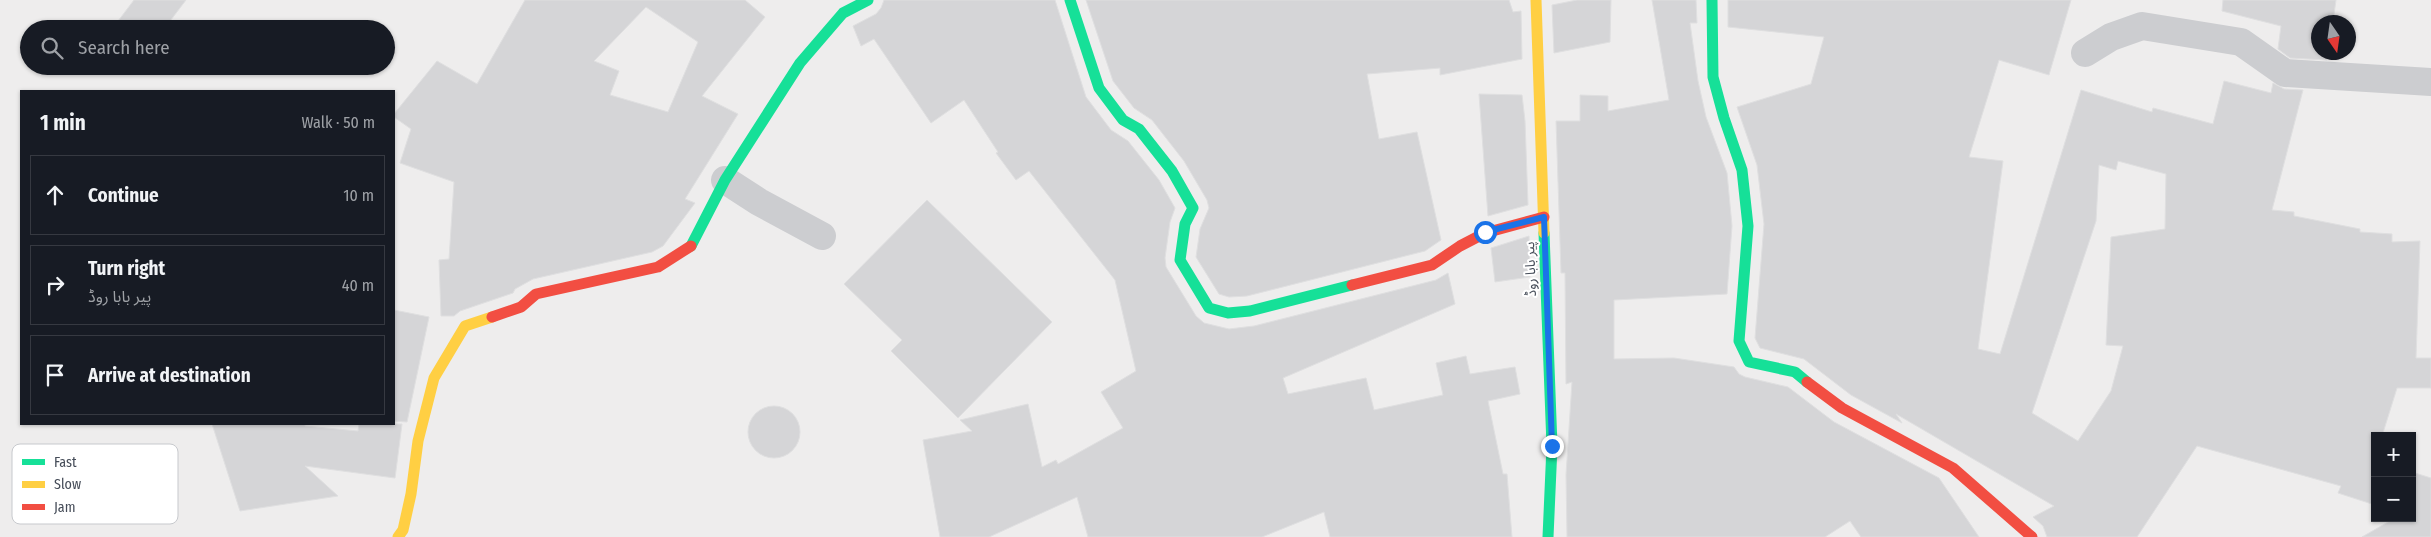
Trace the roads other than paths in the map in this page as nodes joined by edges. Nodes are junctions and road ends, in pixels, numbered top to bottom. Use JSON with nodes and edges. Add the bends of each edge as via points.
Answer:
{"nodes":[{"id":1,"x":868,"y":0,"type":"edge"},
{"id":2,"x":1070,"y":0,"type":"edge"},
{"id":3,"x":1536,"y":0,"type":"edge"},
{"id":4,"x":1712,"y":0,"type":"edge"},
{"id":5,"x":2084,"y":52,"type":"dead end"},
{"id":6,"x":2431,"y":82,"type":"edge"},
{"id":7,"x":725,"y":180,"type":"junction"},
{"id":8,"x":1544,"y":217,"type":"junction"},
{"id":9,"x":822,"y":236,"type":"dead end"},
{"id":10,"x":398,"y":537,"type":"edge"},
{"id":11,"x":1548,"y":537,"type":"edge"},
{"id":12,"x":2032,"y":537,"type":"edge"}],
"edges":[{"from":1,"to":7,"type":"street","via":[[843,13],[800,64]]},
{"from":2,"to":8,"type":"street","via":[[1099,88],[1123,120],[1139,129],[1172,172],[1192,208],[1185,224],[1180,260],[1209,308],[1228,313],[1250,311],[1432,266],[1456,247],[1485,232]]},
{"from":3,"to":8,"type":"street","name":"پیر بابا روڈ"},
{"from":4,"to":12,"type":"street","via":[[1714,77],[1742,170],[1748,226],[1739,341],[1749,362],[1795,372],[1842,408],[1953,468]]},
{"from":5,"to":6,"type":"street","via":[[2111,37],[2142,26],[2241,42],[2285,73]]},
{"from":7,"to":9,"type":"street"},
{"from":7,"to":10,"type":"street","via":[[690,248],[658,267],[536,294],[521,307],[465,326],[434,378],[418,440],[403,530]]},
{"from":8,"to":11,"type":"street","name":"پیر بابا روڈ","via":[[1552,446]]}]}
